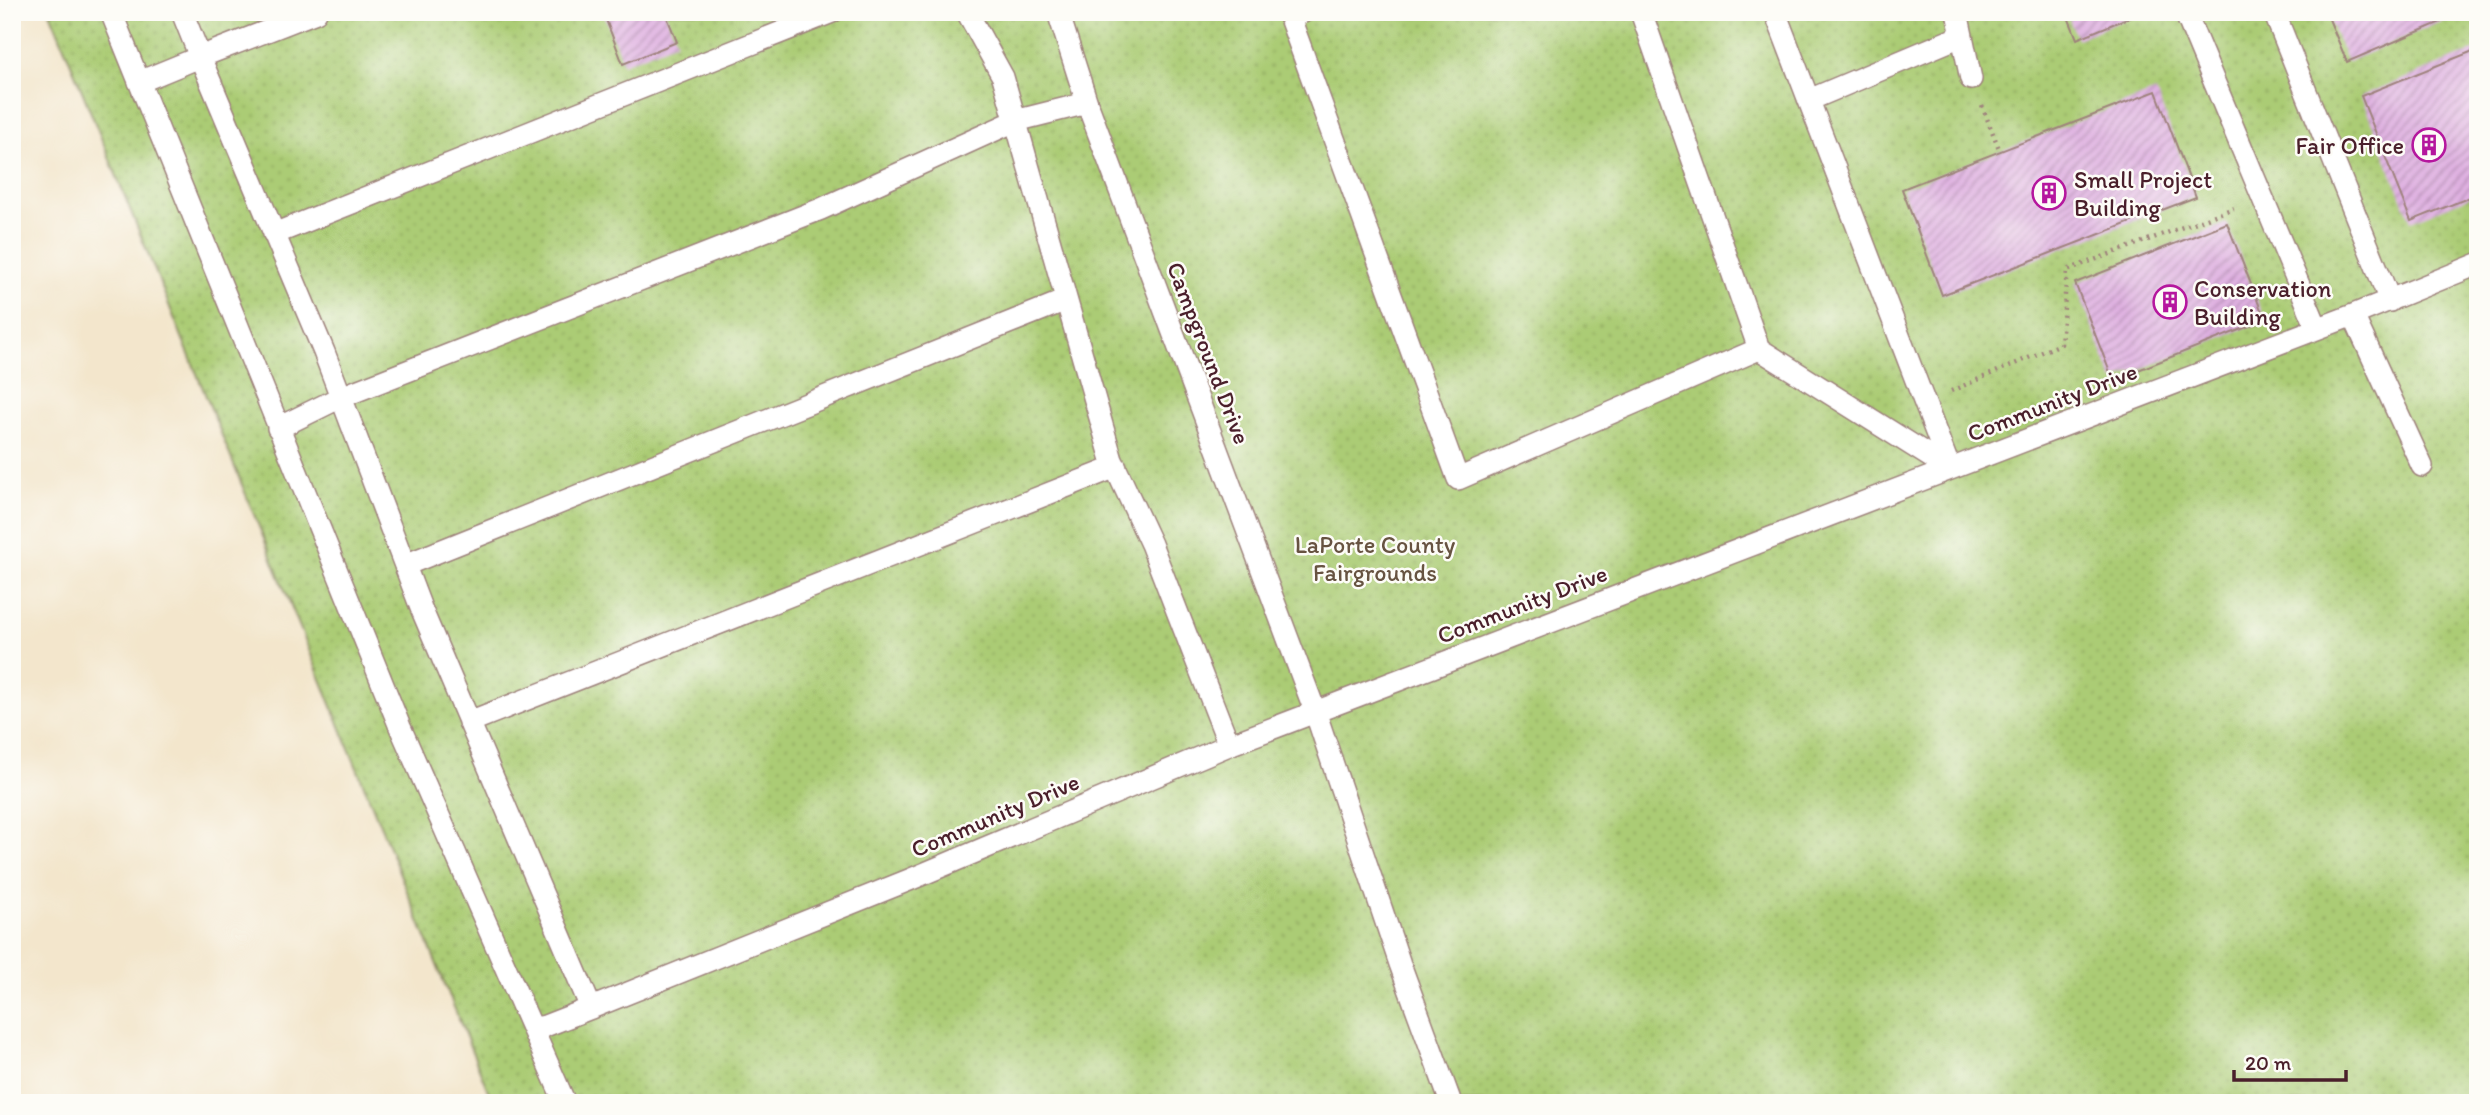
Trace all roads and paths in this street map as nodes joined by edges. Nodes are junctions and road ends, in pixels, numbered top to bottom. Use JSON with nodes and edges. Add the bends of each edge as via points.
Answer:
{"nodes":[{"id":1,"x":111,"y":12,"type":"edge"},
{"id":2,"x":182,"y":12,"type":"edge"},
{"id":3,"x":316,"y":12,"type":"edge"},
{"id":4,"x":832,"y":12,"type":"edge"},
{"id":5,"x":967,"y":12,"type":"edge"},
{"id":6,"x":1058,"y":12,"type":"edge"},
{"id":7,"x":1303,"y":12,"type":"edge"},
{"id":8,"x":1641,"y":12,"type":"edge"},
{"id":9,"x":1775,"y":12,"type":"edge"},
{"id":10,"x":1957,"y":12,"type":"edge"},
{"id":11,"x":2185,"y":12,"type":"edge"},
{"id":12,"x":2274,"y":12,"type":"edge"},
{"id":13,"x":1961,"y":36,"type":"junction"},
{"id":14,"x":200,"y":57,"type":"junction"},
{"id":15,"x":1971,"y":79,"type":"joint"},
{"id":16,"x":139,"y":82,"type":"junction"},
{"id":17,"x":1809,"y":100,"type":"junction"},
{"id":18,"x":1087,"y":103,"type":"junction"},
{"id":19,"x":1015,"y":121,"type":"junction"},
{"id":20,"x":2000,"y":151,"type":"dead end"},
{"id":21,"x":2262,"y":197,"type":"junction"},
{"id":22,"x":274,"y":234,"type":"junction"},
{"id":23,"x":2478,"y":264,"type":"edge"},
{"id":24,"x":1066,"y":300,"type":"junction"},
{"id":25,"x":2390,"y":301,"type":"junction"},
{"id":26,"x":2353,"y":315,"type":"junction"},
{"id":27,"x":2317,"y":328,"type":"junction"},
{"id":28,"x":1759,"y":349,"type":"junction"},
{"id":29,"x":341,"y":397,"type":"junction"},
{"id":30,"x":1924,"y":402,"type":"junction"},
{"id":31,"x":278,"y":428,"type":"junction"},
{"id":32,"x":2423,"y":466,"type":"dead end"},
{"id":33,"x":1116,"y":467,"type":"junction"},
{"id":34,"x":1950,"y":469,"type":"junction"},
{"id":35,"x":405,"y":565,"type":"junction"},
{"id":36,"x":1315,"y":711,"type":"junction"},
{"id":37,"x":470,"y":722,"type":"junction"},
{"id":38,"x":1229,"y":745,"type":"junction"},
{"id":39,"x":591,"y":1008,"type":"junction"},
{"id":40,"x":534,"y":1028,"type":"junction"},
{"id":41,"x":565,"y":1103,"type":"edge"},
{"id":42,"x":1451,"y":1103,"type":"edge"}],
"edges":[{"from":1,"to":16,"type":"lane"},
{"from":2,"to":14,"type":"lane"},
{"from":3,"to":14,"type":"lane"},
{"from":4,"to":22,"type":"lane"},
{"from":5,"to":19,"type":"lane","via":[[1003,77]]},
{"from":6,"to":18,"type":"lane","name":"Campground Drive"},
{"from":7,"to":28,"type":"lane","via":[[1290,18],[1458,479]]},
{"from":8,"to":28,"type":"lane"},
{"from":9,"to":17,"type":"lane"},
{"from":10,"to":13,"type":"lane"},
{"from":11,"to":21,"type":"lane"},
{"from":12,"to":25,"type":"lane"},
{"from":13,"to":15,"type":"lane"},
{"from":13,"to":17,"type":"lane"},
{"from":14,"to":16,"type":"lane"},
{"from":14,"to":22,"type":"lane"},
{"from":15,"to":20,"type":"path"},
{"from":16,"to":31,"type":"lane"},
{"from":17,"to":30,"type":"lane"},
{"from":18,"to":19,"type":"lane"},
{"from":18,"to":36,"type":"lane","name":"Campground Drive"},
{"from":19,"to":24,"type":"lane"},
{"from":19,"to":29,"type":"lane","via":[[821,209]]},
{"from":21,"to":27,"type":"lane"},
{"from":21,"to":30,"type":"path","via":[[2067,270],[2061,344]]},
{"from":22,"to":29,"type":"lane"},
{"from":23,"to":25,"type":"lane","name":"Community Drive"},
{"from":24,"to":33,"type":"lane"},
{"from":24,"to":35,"type":"lane"},
{"from":25,"to":26,"type":"lane","name":"Community Drive"},
{"from":26,"to":27,"type":"lane","name":"Community Drive"},
{"from":26,"to":32,"type":"lane"},
{"from":27,"to":34,"type":"lane","name":"Community Drive"},
{"from":28,"to":34,"type":"lane"},
{"from":29,"to":31,"type":"lane"},
{"from":29,"to":35,"type":"lane"},
{"from":30,"to":34,"type":"lane"},
{"from":31,"to":40,"type":"lane","via":[[400,727]]},
{"from":33,"to":37,"type":"lane"},
{"from":33,"to":38,"type":"lane"},
{"from":34,"to":36,"type":"lane","name":"Community Drive"},
{"from":35,"to":37,"type":"lane"},
{"from":36,"to":38,"type":"lane","name":"Community Drive"},
{"from":36,"to":42,"type":"lane","name":"Campground Drive"},
{"from":37,"to":39,"type":"lane"},
{"from":38,"to":39,"type":"lane","name":"Community Drive"},
{"from":39,"to":40,"type":"lane","name":"Community Drive"},
{"from":40,"to":41,"type":"lane"}]}
